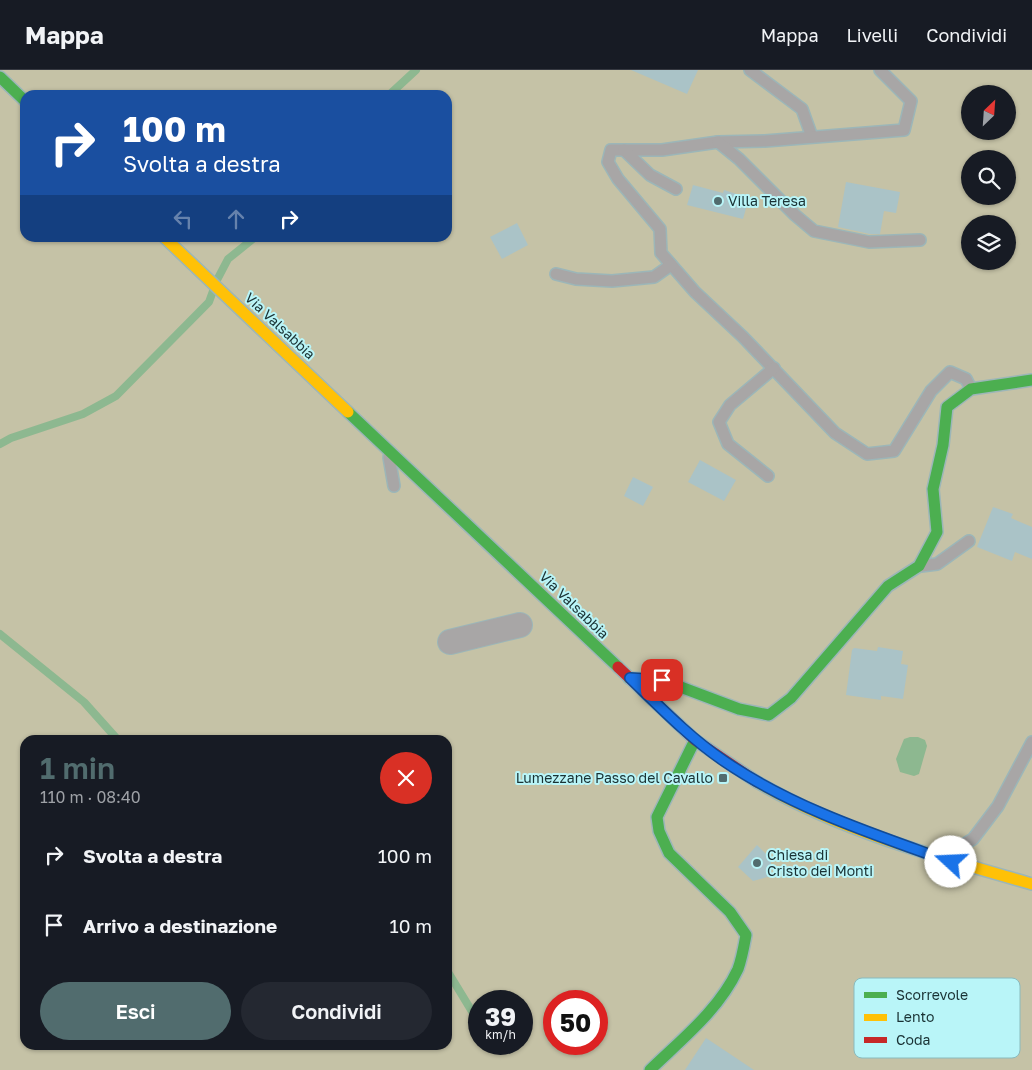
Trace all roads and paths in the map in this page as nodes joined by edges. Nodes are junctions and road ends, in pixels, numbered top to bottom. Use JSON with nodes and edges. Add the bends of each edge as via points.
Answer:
{"nodes":[{"id":1,"x":750,"y":70,"type":"edge"},
{"id":2,"x":880,"y":70,"type":"edge"},
{"id":3,"x":0,"y":77,"type":"edge"},
{"id":4,"x":20,"y":96,"type":"edge"},
{"id":5,"x":812,"y":137,"type":"junction"},
{"id":6,"x":718,"y":142,"type":"junction"},
{"id":7,"x":624,"y":150,"type":"junction"},
{"id":8,"x":676,"y":189,"type":"dead end"},
{"id":9,"x":920,"y":240,"type":"dead end"},
{"id":10,"x":168,"y":242,"type":"edge"},
{"id":11,"x":672,"y":266,"type":"junction"},
{"id":12,"x":556,"y":274,"type":"dead end"},
{"id":13,"x":774,"y":368,"type":"junction"},
{"id":14,"x":1032,"y":380,"type":"edge"},
{"id":15,"x":971,"y":389,"type":"junction"},
{"id":16,"x":388,"y":448,"type":"junction"},
{"id":17,"x":768,"y":476,"type":"dead end"},
{"id":18,"x":394,"y":486,"type":"dead end"},
{"id":19,"x":969,"y":541,"type":"dead end"},
{"id":20,"x":919,"y":566,"type":"junction"},
{"id":21,"x":520,"y":625,"type":"dead end"},
{"id":22,"x":450,"y":642,"type":"dead end"},
{"id":23,"x":630,"y":678,"type":"junction"},
{"id":24,"x":696,"y":740,"type":"junction"},
{"id":25,"x":1032,"y":742,"type":"edge"},
{"id":26,"x":946,"y":860,"type":"junction"},
{"id":27,"x":1032,"y":884,"type":"edge"},
{"id":28,"x":650,"y":1070,"type":"edge"}],
"edges":[{"from":1,"to":5,"type":"lane","via":[[802,109]]},
{"from":2,"to":5,"type":"lane","via":[[911,101],[904,130]]},
{"from":3,"to":4,"type":"main road"},
{"from":5,"to":6,"type":"lane"},
{"from":6,"to":7,"type":"lane","via":[[662,150]]},
{"from":6,"to":9,"type":"lane","via":[[814,231],[869,242]]},
{"from":7,"to":8,"type":"lane","via":[[650,175]]},
{"from":7,"to":11,"type":"lane","via":[[612,150],[608,162],[618,179],[660,229],[661,253]]},
{"from":10,"to":16,"type":"main road","name":"Via Valsabbia"},
{"from":11,"to":12,"type":"lane","via":[[654,276],[612,281]]},
{"from":11,"to":13,"type":"lane"},
{"from":13,"to":15,"type":"lane","via":[[835,433],[867,454],[894,451],[931,391],[950,372],[966,379]]},
{"from":13,"to":17,"type":"lane","via":[[730,405],[719,422],[728,444]]},
{"from":14,"to":15,"type":"main road"},
{"from":15,"to":20,"type":"main road","via":[[947,407],[933,489],[937,532]]},
{"from":16,"to":18,"type":"lane"},
{"from":16,"to":23,"type":"main road","name":"Via Valsabbia"},
{"from":19,"to":20,"type":"lane","via":[[937,564]]},
{"from":20,"to":23,"type":"main road","via":[[888,586],[791,698],[769,715],[739,709],[662,680]]},
{"from":21,"to":22,"type":"street"},
{"from":23,"to":24,"type":"main road","name":"Via Valsabbia"},
{"from":24,"to":26,"type":"main road","name":"Via Valsabbia","via":[[725,762],[792,800]]},
{"from":24,"to":28,"type":"main road","via":[[666,787],[657,817],[662,842],[730,912],[746,934],[738,967],[725,992]]},
{"from":25,"to":26,"type":"lane","via":[[998,806],[973,839]]},
{"from":26,"to":27,"type":"main road","name":"Via Valsabbia"}]}
